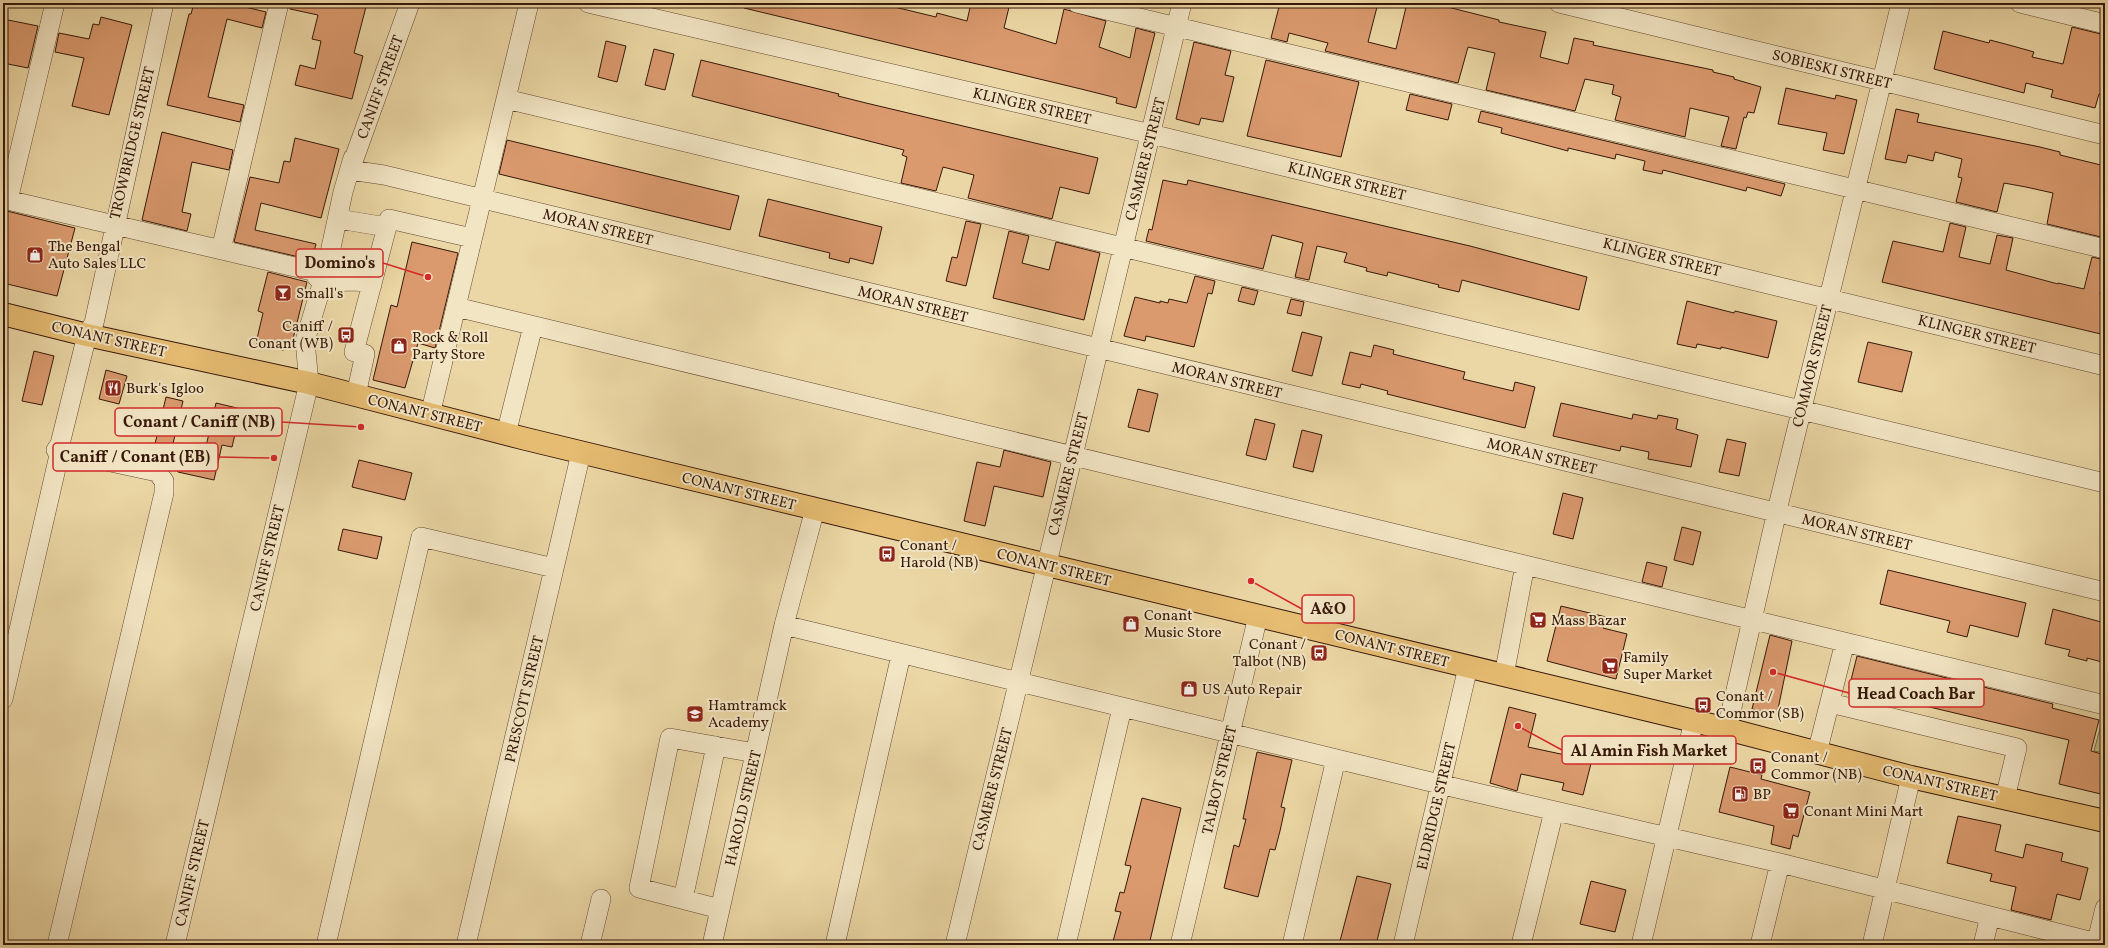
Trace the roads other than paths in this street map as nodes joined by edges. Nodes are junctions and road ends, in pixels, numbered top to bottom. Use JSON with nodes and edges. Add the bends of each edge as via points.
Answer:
{"nodes":[{"id":1,"x":55,"y":3,"type":"edge"},
{"id":2,"x":164,"y":3,"type":"edge"},
{"id":3,"x":279,"y":3,"type":"edge"},
{"id":4,"x":400,"y":3,"type":"edge"},
{"id":5,"x":410,"y":3,"type":"edge"},
{"id":6,"x":529,"y":3,"type":"edge"},
{"id":7,"x":588,"y":3,"type":"edge"},
{"id":8,"x":1077,"y":3,"type":"edge"},
{"id":9,"x":1182,"y":3,"type":"edge"},
{"id":10,"x":1559,"y":3,"type":"edge"},
{"id":11,"x":1901,"y":3,"type":"edge"},
{"id":12,"x":2020,"y":3,"type":"edge"},
{"id":13,"x":2105,"y":24,"type":"edge"},
{"id":14,"x":1177,"y":27,"type":"junction"},
{"id":15,"x":1882,"y":81,"type":"junction"},
{"id":16,"x":506,"y":99,"type":"junction"},
{"id":17,"x":1151,"y":134,"type":"junction"},
{"id":18,"x":2105,"y":135,"type":"edge"},
{"id":19,"x":350,"y":170,"type":"junction"},
{"id":20,"x":1855,"y":189,"type":"junction"},
{"id":21,"x":482,"y":199,"type":"junction"},
{"id":22,"x":6,"y":200,"type":"edge"},
{"id":23,"x":338,"y":219,"type":"junction"},
{"id":24,"x":114,"y":225,"type":"junction"},
{"id":25,"x":387,"y":228,"type":"junction"},
{"id":26,"x":472,"y":238,"type":"junction"},
{"id":27,"x":1123,"y":246,"type":"junction"},
{"id":28,"x":2105,"y":249,"type":"edge"},
{"id":29,"x":221,"y":250,"type":"junction"},
{"id":30,"x":321,"y":282,"type":"junction"},
{"id":31,"x":372,"y":285,"type":"junction"},
{"id":32,"x":1829,"y":298,"type":"junction"},
{"id":33,"x":456,"y":308,"type":"junction"},
{"id":34,"x":3,"y":314,"type":"edge"},
{"id":35,"x":533,"y":326,"type":"junction"},
{"id":36,"x":87,"y":335,"type":"junction"},
{"id":37,"x":1098,"y":349,"type":"junction"},
{"id":38,"x":2105,"y":366,"type":"edge"},
{"id":39,"x":309,"y":383,"type":"junction"},
{"id":40,"x":356,"y":395,"type":"junction"},
{"id":41,"x":1802,"y":411,"type":"junction"},
{"id":42,"x":430,"y":414,"type":"junction"},
{"id":43,"x":506,"y":434,"type":"junction"},
{"id":44,"x":60,"y":451,"type":"junction"},
{"id":45,"x":582,"y":453,"type":"junction"},
{"id":46,"x":1072,"y":456,"type":"junction"},
{"id":47,"x":2105,"y":483,"type":"edge"},
{"id":48,"x":815,"y":509,"type":"junction"},
{"id":49,"x":1777,"y":513,"type":"junction"},
{"id":50,"x":1046,"y":564,"type":"junction"},
{"id":51,"x":1525,"y":565,"type":"junction"},
{"id":52,"x":554,"y":568,"type":"junction"},
{"id":53,"x":2105,"y":592,"type":"edge"},
{"id":54,"x":1258,"y":616,"type":"junction"},
{"id":55,"x":1752,"y":619,"type":"junction"},
{"id":56,"x":784,"y":626,"type":"junction"},
{"id":57,"x":1845,"y":642,"type":"junction"},
{"id":58,"x":901,"y":655,"type":"junction"},
{"id":59,"x":1468,"y":667,"type":"junction"},
{"id":60,"x":1504,"y":675,"type":"junction"},
{"id":61,"x":1018,"y":683,"type":"junction"},
{"id":62,"x":3,"y":699,"type":"edge"},
{"id":63,"x":1830,"y":704,"type":"junction"},
{"id":64,"x":2105,"y":705,"type":"edge"},
{"id":65,"x":1122,"y":708,"type":"junction"},
{"id":66,"x":1694,"y":721,"type":"junction"},
{"id":67,"x":1727,"y":729,"type":"junction"},
{"id":68,"x":1230,"y":733,"type":"junction"},
{"id":69,"x":716,"y":746,"type":"junction"},
{"id":70,"x":1817,"y":753,"type":"junction"},
{"id":71,"x":755,"y":754,"type":"junction"},
{"id":72,"x":1336,"y":760,"type":"junction"},
{"id":73,"x":1912,"y":777,"type":"junction"},
{"id":74,"x":1441,"y":785,"type":"junction"},
{"id":75,"x":2005,"y":798,"type":"junction"},
{"id":76,"x":1554,"y":811,"type":"junction"},
{"id":77,"x":2105,"y":821,"type":"edge"},
{"id":78,"x":1666,"y":836,"type":"junction"},
{"id":79,"x":1780,"y":863,"type":"junction"},
{"id":80,"x":1885,"y":890,"type":"junction"},
{"id":81,"x":601,"y":899,"type":"dead end"},
{"id":82,"x":683,"y":899,"type":"junction"},
{"id":83,"x":2105,"y":908,"type":"edge"},
{"id":84,"x":720,"y":909,"type":"junction"},
{"id":85,"x":1990,"y":916,"type":"junction"},
{"id":86,"x":2099,"y":944,"type":"edge"},
{"id":87,"x":57,"y":945,"type":"edge"},
{"id":88,"x":175,"y":945,"type":"edge"},
{"id":89,"x":326,"y":945,"type":"edge"},
{"id":90,"x":466,"y":945,"type":"edge"},
{"id":91,"x":590,"y":945,"type":"edge"},
{"id":92,"x":712,"y":945,"type":"edge"},
{"id":93,"x":835,"y":945,"type":"edge"},
{"id":94,"x":955,"y":945,"type":"edge"},
{"id":95,"x":1066,"y":945,"type":"edge"},
{"id":96,"x":1180,"y":945,"type":"edge"},
{"id":97,"x":1292,"y":945,"type":"edge"},
{"id":98,"x":1403,"y":945,"type":"edge"},
{"id":99,"x":1521,"y":945,"type":"edge"},
{"id":100,"x":1641,"y":945,"type":"edge"},
{"id":101,"x":1760,"y":945,"type":"edge"},
{"id":102,"x":1872,"y":945,"type":"edge"},
{"id":103,"x":1983,"y":945,"type":"edge"}],
"edges":[{"from":1,"to":22,"type":"street"},
{"from":2,"to":24,"type":"street","name":"TROWBRIDGE STREET"},
{"from":3,"to":29,"type":"street"},
{"from":4,"to":19,"type":"street","name":"CANIFF STREET"},
{"from":5,"to":19,"type":"street","name":"CANIFF STREET"},
{"from":6,"to":16,"type":"street"},
{"from":7,"to":17,"type":"street","name":"KLINGER STREET"},
{"from":8,"to":14,"type":"street"},
{"from":9,"to":14,"type":"street","name":"CASMERE STREET"},
{"from":10,"to":15,"type":"street","name":"SOBIESKI STREET"},
{"from":11,"to":15,"type":"street","name":"COMMOR STREET"},
{"from":12,"to":13,"type":"street"},
{"from":14,"to":17,"type":"street","name":"CASMERE STREET"},
{"from":14,"to":20,"type":"street"},
{"from":15,"to":18,"type":"street","name":"SOBIESKI STREET"},
{"from":15,"to":20,"type":"street","name":"COMMOR STREET"},
{"from":16,"to":21,"type":"street"},
{"from":16,"to":27,"type":"street"},
{"from":17,"to":27,"type":"street","name":"CASMERE STREET"},
{"from":17,"to":32,"type":"street","name":"KLINGER STREET"},
{"from":19,"to":21,"type":"street","name":"MORAN STREET","via":[[384,175]]},
{"from":19,"to":23,"type":"street","name":"CANIFF STREET"},
{"from":20,"to":28,"type":"street"},
{"from":20,"to":32,"type":"street","name":"COMMOR STREET"},
{"from":21,"to":26,"type":"street"},
{"from":21,"to":37,"type":"street","name":"MORAN STREET"},
{"from":22,"to":24,"type":"street"},
{"from":23,"to":25,"type":"street"},
{"from":23,"to":30,"type":"street","name":"CANIFF STREET"},
{"from":24,"to":29,"type":"street"},
{"from":24,"to":36,"type":"street","name":"TROWBRIDGE STREET","via":[[94,323]]},
{"from":25,"to":26,"type":"street","via":[[389,220]]},
{"from":25,"to":31,"type":"street"},
{"from":26,"to":33,"type":"street"},
{"from":27,"to":37,"type":"street","name":"CASMERE STREET"},
{"from":27,"to":41,"type":"street"},
{"from":29,"to":30,"type":"street","via":[[312,271]]},
{"from":30,"to":31,"type":"street","via":[[358,281]]},
{"from":30,"to":39,"type":"street","name":"CANIFF STREET","via":[[305,341]]},
{"from":31,"to":40,"type":"street","via":[[354,352],[365,354]]},
{"from":32,"to":38,"type":"street","name":"KLINGER STREET"},
{"from":32,"to":41,"type":"street","name":"COMMOR STREET"},
{"from":33,"to":35,"type":"street"},
{"from":33,"to":42,"type":"street"},
{"from":34,"to":36,"type":"main road","name":"CONANT STREET"},
{"from":35,"to":43,"type":"street"},
{"from":35,"to":46,"type":"street"},
{"from":36,"to":39,"type":"main road","name":"CONANT STREET"},
{"from":36,"to":44,"type":"street","name":"TROWBRIDGE STREET","via":[[60,444],[56,450]]},
{"from":37,"to":46,"type":"street","name":"CASMERE STREET"},
{"from":37,"to":49,"type":"street","name":"MORAN STREET"},
{"from":39,"to":40,"type":"main road","name":"CONANT STREET"},
{"from":39,"to":88,"type":"street","name":"CANIFF STREET"},
{"from":40,"to":42,"type":"main road","name":"CONANT STREET"},
{"from":41,"to":47,"type":"street"},
{"from":41,"to":49,"type":"street","name":"COMMOR STREET"},
{"from":42,"to":43,"type":"main road","name":"CONANT STREET"},
{"from":43,"to":45,"type":"main road","name":"CONANT STREET"},
{"from":44,"to":62,"type":"street","name":"TROWBRIDGE STREET"},
{"from":44,"to":87,"type":"street","via":[[157,472],[164,481],[164,493]]},
{"from":45,"to":48,"type":"main road","name":"CONANT STREET"},
{"from":45,"to":52,"type":"street","name":"PRESCOTT STREET"},
{"from":46,"to":50,"type":"street","name":"CASMERE STREET"},
{"from":46,"to":51,"type":"street"},
{"from":48,"to":50,"type":"main road","name":"CONANT STREET"},
{"from":48,"to":56,"type":"street","name":"HAROLD STREET"},
{"from":49,"to":53,"type":"street","name":"MORAN STREET"},
{"from":49,"to":55,"type":"street","name":"COMMOR STREET"},
{"from":50,"to":54,"type":"main road","name":"CONANT STREET"},
{"from":50,"to":61,"type":"street","name":"CASMERE STREET"},
{"from":51,"to":55,"type":"street"},
{"from":51,"to":60,"type":"street"},
{"from":52,"to":89,"type":"street","via":[[421,537]]},
{"from":52,"to":90,"type":"street","name":"PRESCOTT STREET"},
{"from":54,"to":59,"type":"main road","name":"CONANT STREET"},
{"from":54,"to":68,"type":"street","name":"TALBOT STREET"},
{"from":55,"to":57,"type":"street"},
{"from":55,"to":67,"type":"street","name":"COMMOR STREET"},
{"from":56,"to":58,"type":"street"},
{"from":56,"to":71,"type":"street","name":"HAROLD STREET"},
{"from":57,"to":63,"type":"street"},
{"from":57,"to":64,"type":"street"},
{"from":58,"to":61,"type":"street"},
{"from":58,"to":93,"type":"street"},
{"from":59,"to":60,"type":"main road","name":"CONANT STREET"},
{"from":59,"to":74,"type":"street","name":"ELDRIDGE STREET"},
{"from":60,"to":66,"type":"main road","name":"CONANT STREET"},
{"from":61,"to":65,"type":"street"},
{"from":61,"to":94,"type":"street","name":"CASMERE STREET"},
{"from":63,"to":70,"type":"street"},
{"from":63,"to":75,"type":"street","via":[[2017,748]]},
{"from":65,"to":68,"type":"street"},
{"from":65,"to":95,"type":"street"},
{"from":66,"to":67,"type":"main road","name":"CONANT STREET"},
{"from":66,"to":78,"type":"street"},
{"from":67,"to":70,"type":"main road","name":"CONANT STREET"},
{"from":68,"to":72,"type":"street"},
{"from":68,"to":96,"type":"street","name":"TALBOT STREET"},
{"from":69,"to":71,"type":"street"},
{"from":69,"to":82,"type":"street"},
{"from":69,"to":82,"type":"street","via":[[670,738],[639,888]]},
{"from":70,"to":73,"type":"main road","name":"CONANT STREET"},
{"from":71,"to":84,"type":"street","name":"HAROLD STREET"},
{"from":72,"to":74,"type":"street"},
{"from":72,"to":97,"type":"street"},
{"from":73,"to":75,"type":"main road","name":"CONANT STREET"},
{"from":73,"to":80,"type":"street"},
{"from":74,"to":76,"type":"street"},
{"from":74,"to":98,"type":"street","name":"ELDRIDGE STREET"},
{"from":75,"to":77,"type":"main road","name":"CONANT STREET"},
{"from":76,"to":78,"type":"street"},
{"from":76,"to":99,"type":"street"},
{"from":78,"to":79,"type":"street"},
{"from":78,"to":100,"type":"street"},
{"from":79,"to":80,"type":"street"},
{"from":79,"to":101,"type":"street"},
{"from":80,"to":85,"type":"street"},
{"from":80,"to":102,"type":"street"},
{"from":81,"to":91,"type":"street"},
{"from":82,"to":84,"type":"street"},
{"from":83,"to":86,"type":"street"},
{"from":84,"to":92,"type":"street","name":"HAROLD STREET"},
{"from":85,"to":86,"type":"street"},
{"from":85,"to":103,"type":"street"}]}
